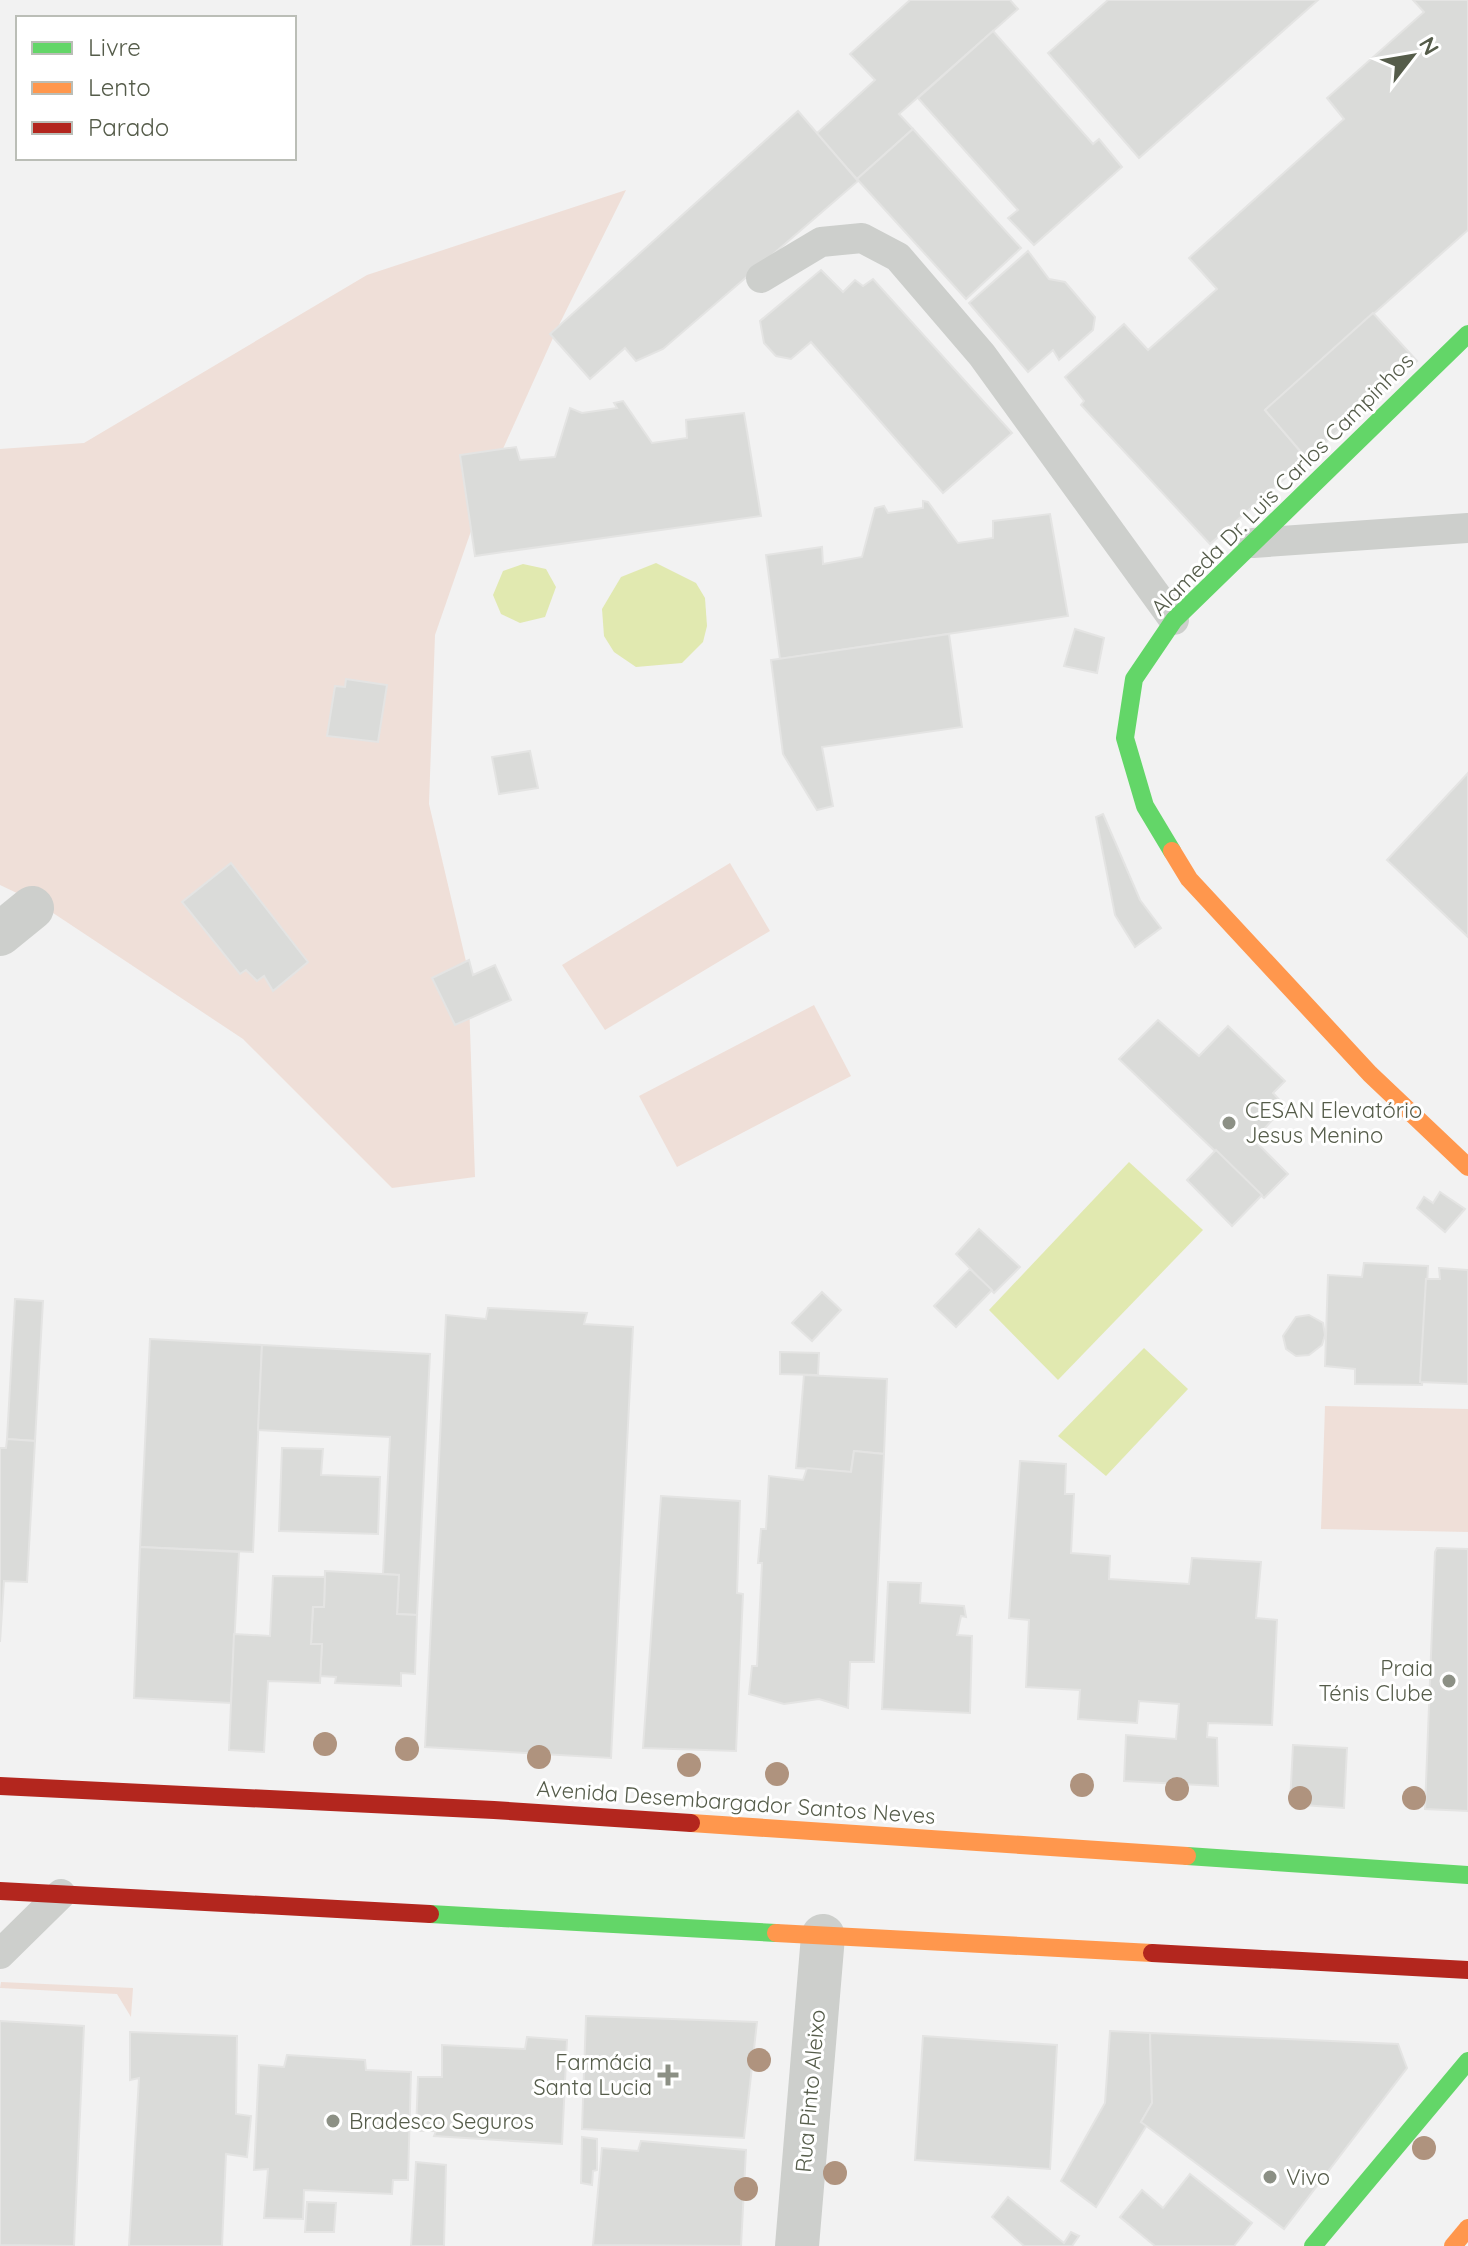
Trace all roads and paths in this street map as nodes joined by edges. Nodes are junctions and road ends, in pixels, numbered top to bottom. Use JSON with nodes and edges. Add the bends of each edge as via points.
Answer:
{"nodes":[{"id":1,"x":761,"y":278,"type":"dead end"},
{"id":2,"x":1468,"y":334,"type":"edge"},
{"id":3,"x":1468,"y":528,"type":"edge"},
{"id":4,"x":1253,"y":543,"type":"junction"},
{"id":5,"x":1174,"y":620,"type":"junction"},
{"id":6,"x":1468,"y":1167,"type":"edge"},
{"id":7,"x":0,"y":1786,"type":"edge"},
{"id":8,"x":1468,"y":1875,"type":"edge"},
{"id":9,"x":0,"y":1891,"type":"edge"},
{"id":10,"x":61,"y":1894,"type":"junction"},
{"id":11,"x":823,"y":1936,"type":"junction"},
{"id":12,"x":0,"y":1954,"type":"edge"},
{"id":13,"x":1468,"y":1970,"type":"edge"},
{"id":14,"x":1468,"y":2061,"type":"edge"},
{"id":15,"x":1468,"y":2228,"type":"edge"},
{"id":16,"x":797,"y":2246,"type":"edge"},
{"id":17,"x":1313,"y":2246,"type":"edge"},
{"id":18,"x":1453,"y":2246,"type":"edge"}],
"edges":[{"from":1,"to":5,"type":"lane","via":[[821,242],[862,238],[898,257],[982,355]]},
{"from":2,"to":4,"type":"main road","name":"Alameda Dr. Luis Carlos Campinhos"},
{"from":3,"to":4,"type":"lane"},
{"from":4,"to":5,"type":"main road","name":"Alameda Dr. Luis Carlos Campinhos"},
{"from":5,"to":6,"type":"main road","name":"Alameda Dr. Luis Carlos Campinhos","via":[[1134,679],[1125,738],[1145,806],[1189,879],[1370,1074]]},
{"from":7,"to":8,"type":"main road","name":"Avenida Desembargador Santos Neves","via":[[494,1810]]},
{"from":9,"to":10,"type":"main road"},
{"from":10,"to":11,"type":"main road"},
{"from":10,"to":12,"type":"lane"},
{"from":11,"to":13,"type":"main road"},
{"from":11,"to":16,"type":"street","name":"Rua Pinto Aleixo"},
{"from":14,"to":17,"type":"main road"},
{"from":15,"to":18,"type":"main road"}]}
